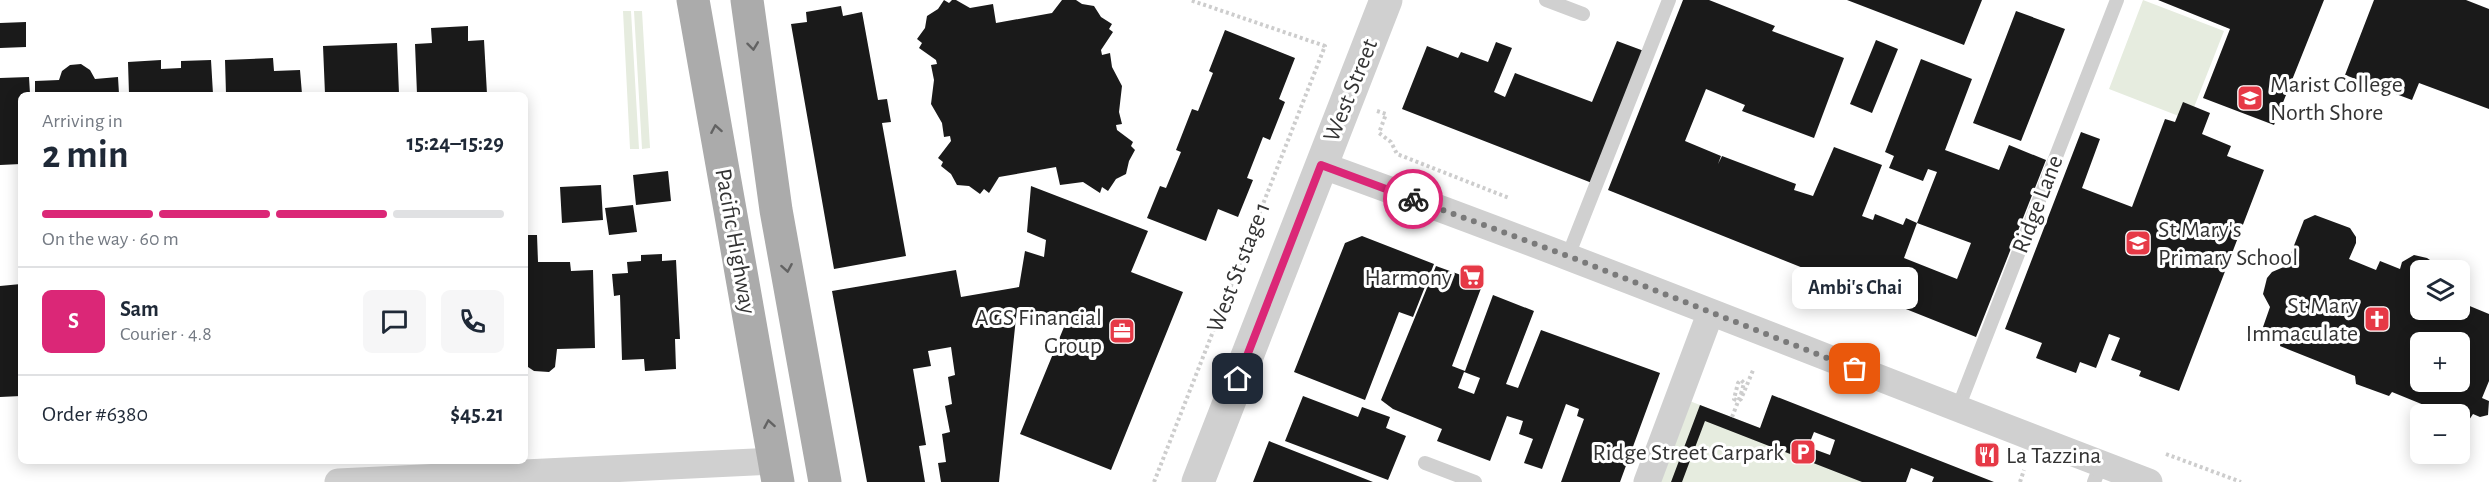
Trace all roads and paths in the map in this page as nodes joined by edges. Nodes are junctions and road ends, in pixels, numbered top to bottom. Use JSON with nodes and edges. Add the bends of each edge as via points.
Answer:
{"nodes":[{"id":1,"x":693,"y":0,"type":"edge"},
{"id":2,"x":747,"y":0,"type":"edge"},
{"id":3,"x":1190,"y":0,"type":"edge"},
{"id":4,"x":1386,"y":0,"type":"edge"},
{"id":5,"x":1546,"y":0,"type":"edge"},
{"id":6,"x":1669,"y":0,"type":"edge"},
{"id":7,"x":2116,"y":0,"type":"edge"},
{"id":8,"x":1583,"y":14,"type":"dead end"},
{"id":9,"x":1386,"y":114,"type":"dead end"},
{"id":10,"x":1391,"y":142,"type":"dead end"},
{"id":11,"x":1321,"y":165,"type":"junction"},
{"id":12,"x":1568,"y":256,"type":"junction"},
{"id":13,"x":1710,"y":314,"type":"junction"},
{"id":14,"x":1754,"y":368,"type":"dead end"},
{"id":15,"x":1958,"y":408,"type":"junction"},
{"id":16,"x":1732,"y":417,"type":"dead end"},
{"id":17,"x":1425,"y":463,"type":"dead end"},
{"id":18,"x":2024,"y":470,"type":"dead end"},
{"id":19,"x":777,"y":471,"type":"edge"},
{"id":20,"x":2097,"y":473,"type":"edge"},
{"id":21,"x":338,"y":482,"type":"edge"},
{"id":22,"x":825,"y":482,"type":"edge"},
{"id":23,"x":1154,"y":482,"type":"edge"},
{"id":24,"x":1198,"y":482,"type":"edge"},
{"id":25,"x":1475,"y":482,"type":"edge"},
{"id":26,"x":1647,"y":482,"type":"edge"},
{"id":27,"x":2020,"y":482,"type":"edge"},
{"id":28,"x":2149,"y":482,"type":"edge"}],
"edges":[{"from":19,"to":1,"type":"main road","name":"Pacific Highway","one_way":true},
{"from":2,"to":22,"type":"main road","name":"Pacific Highway","one_way":true,"via":[[776,210]]},
{"from":3,"to":23,"type":"path","name":"West St stage 1","via":[[1325,46]]},
{"from":4,"to":11,"type":"street","name":"West Street"},
{"from":5,"to":8,"type":"lane"},
{"from":6,"to":12,"type":"lane"},
{"from":7,"to":15,"type":"lane","name":"Ridge Lane"},
{"from":9,"to":10,"type":"path","via":[[1379,134]]},
{"from":11,"to":12,"type":"street"},
{"from":11,"to":24,"type":"street","name":"West Street"},
{"from":12,"to":13,"type":"street"},
{"from":13,"to":15,"type":"street"},
{"from":13,"to":26,"type":"street"},
{"from":14,"to":16,"type":"path","bridge":true,"via":[[1740,400],[1738,401],[1734,399],[1738,383],[1744,383],[1741,394]]},
{"from":15,"to":20,"type":"street"},
{"from":17,"to":25,"type":"lane"},
{"from":18,"to":27,"type":"path"},
{"from":19,"to":21,"type":"street"},
{"from":20,"to":28,"type":"street"}]}
